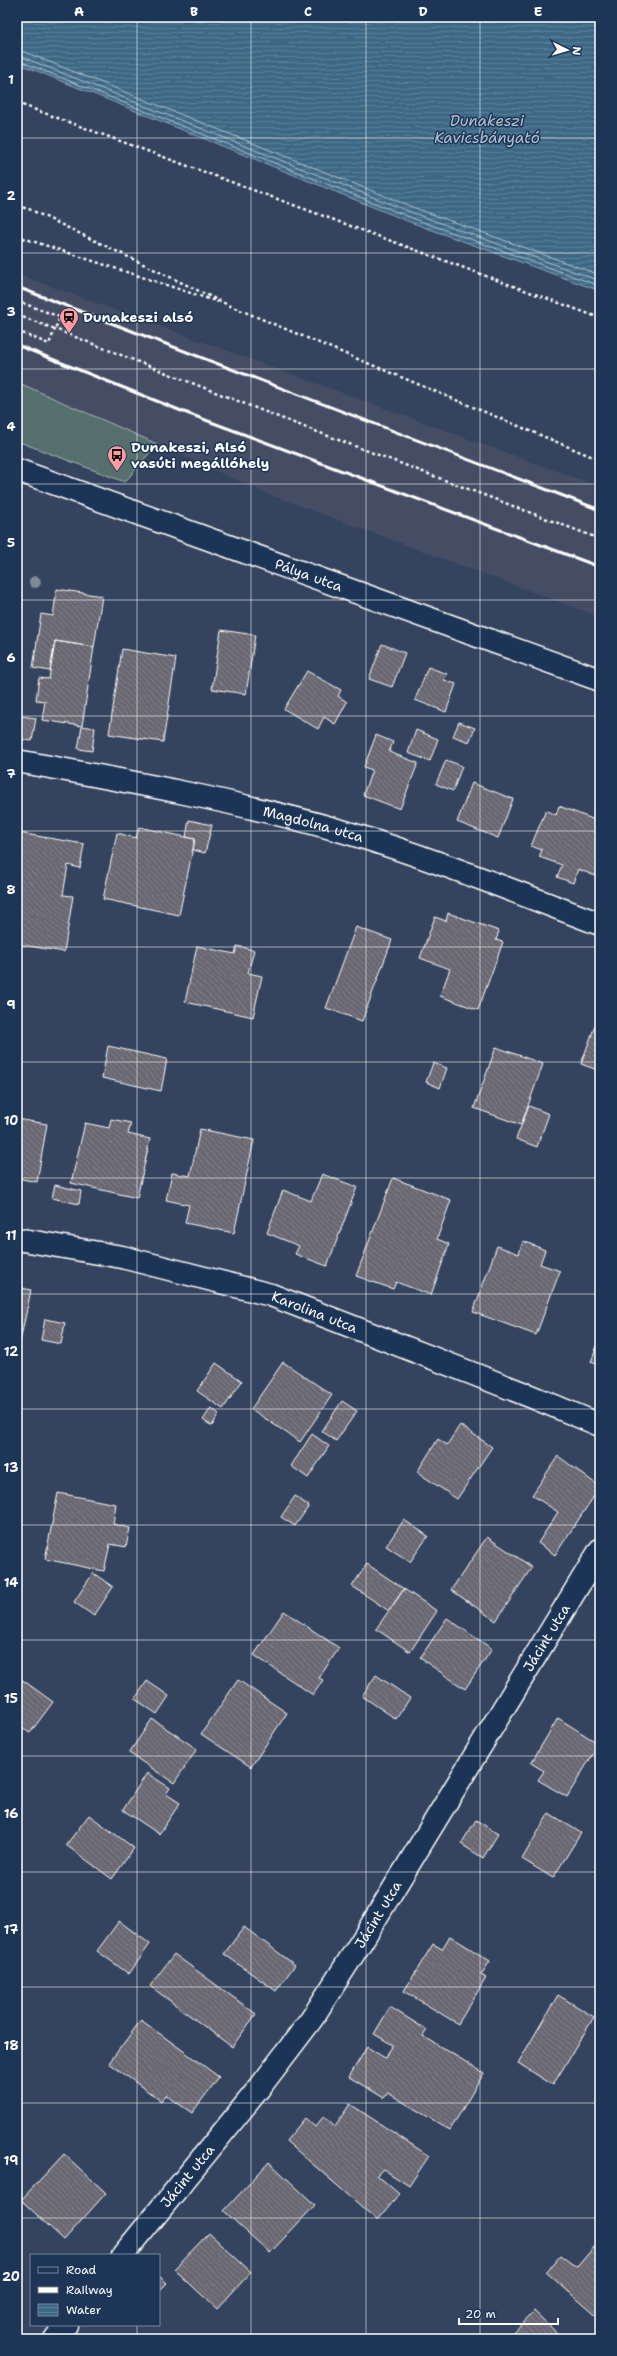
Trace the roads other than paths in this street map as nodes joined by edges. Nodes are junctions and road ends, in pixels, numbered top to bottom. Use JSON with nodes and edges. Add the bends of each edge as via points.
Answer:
{"nodes":[{"id":1,"x":17,"y":470,"type":"edge"},
{"id":2,"x":600,"y":680,"type":"edge"},
{"id":3,"x":17,"y":761,"type":"edge"},
{"id":4,"x":600,"y":924,"type":"edge"},
{"id":5,"x":17,"y":1239,"type":"edge"},
{"id":6,"x":600,"y":1425,"type":"edge"},
{"id":7,"x":600,"y":1550,"type":"edge"},
{"id":8,"x":124,"y":2254,"type":"edge"},
{"id":9,"x":65,"y":2326,"type":"edge"},
{"id":10,"x":55,"y":2339,"type":"edge"}],
"edges":[{"from":1,"to":2,"type":"street","name":"Pálya utca"},
{"from":3,"to":4,"type":"street","name":"Magdolna utca","via":[[167,787],[344,832],[434,861]]},
{"from":5,"to":6,"type":"street","name":"Karolina utca","via":[[122,1257],[271,1295]]},
{"from":7,"to":8,"type":"street","name":"Jácint utca","via":[[311,2020],[260,2087]]},
{"from":9,"to":10,"type":"street"}]}
